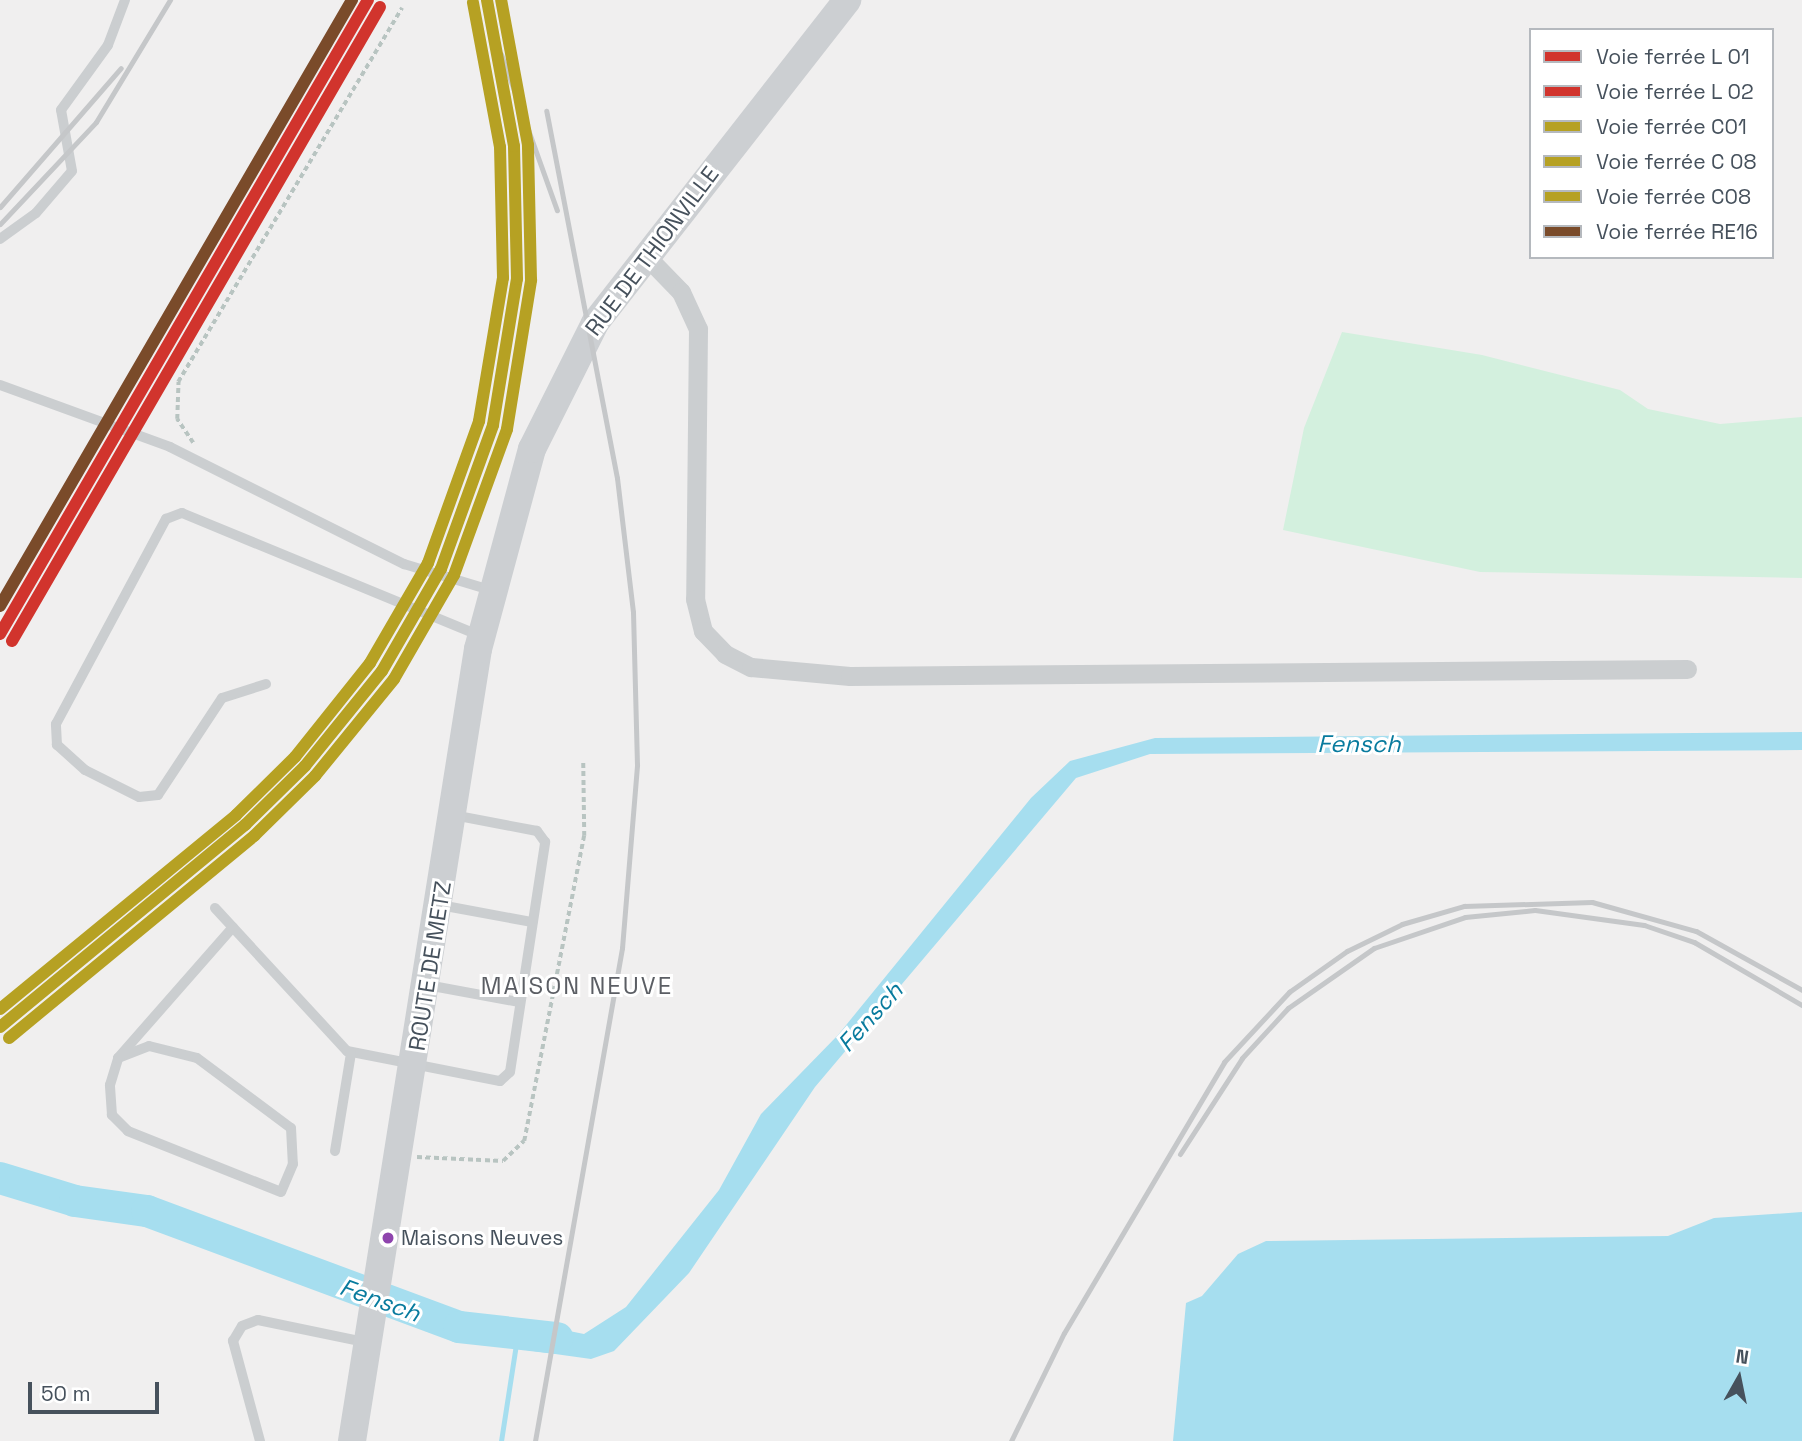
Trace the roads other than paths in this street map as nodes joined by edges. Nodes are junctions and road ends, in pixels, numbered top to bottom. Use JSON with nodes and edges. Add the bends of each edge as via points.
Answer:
{"nodes":[{"id":1,"x":125,"y":0,"type":"edge"},
{"id":2,"x":847,"y":0,"type":"edge"},
{"id":3,"x":0,"y":239,"type":"edge"},
{"id":4,"x":646,"y":256,"type":"junction"},
{"id":5,"x":0,"y":385,"type":"edge"},
{"id":6,"x":506,"y":528,"type":"joint"},
{"id":7,"x":490,"y":590,"type":"junction"},
{"id":8,"x":480,"y":637,"type":"junction"},
{"id":9,"x":1687,"y":669,"type":"dead end"},
{"id":10,"x":266,"y":684,"type":"dead end"},
{"id":11,"x":453,"y":815,"type":"junction"},
{"id":12,"x":439,"y":905,"type":"junction"},
{"id":13,"x":215,"y":908,"type":"dead end"},
{"id":14,"x":532,"y":922,"type":"junction"},
{"id":15,"x":233,"y":927,"type":"junction"},
{"id":16,"x":427,"y":985,"type":"junction"},
{"id":17,"x":519,"y":1002,"type":"junction"},
{"id":18,"x":351,"y":1053,"type":"junction"},
{"id":19,"x":118,"y":1058,"type":"junction"},
{"id":20,"x":414,"y":1068,"type":"junction"},
{"id":21,"x":335,"y":1151,"type":"dead end"},
{"id":22,"x":371,"y":1344,"type":"junction"},
{"id":23,"x":362,"y":1405,"type":"junction"},
{"id":24,"x":260,"y":1441,"type":"edge"},
{"id":25,"x":352,"y":1441,"type":"edge"},
{"id":26,"x":364,"y":1441,"type":"edge"}],
"edges":[{"from":1,"to":3,"type":"lane","via":[[108,45],[61,110],[72,171],[36,213]]},
{"from":2,"to":4,"type":"main road","name":"RUE DE THIONVILLE"},
{"from":4,"to":6,"type":"main road","name":"RUE DE THIONVILLE","via":[[595,323],[555,393]]},
{"from":4,"to":9,"type":"street","via":[[681,292],[698,329],[695,599],[703,631],[725,654],[751,667],[850,676]]},
{"from":5,"to":7,"type":"lane","via":[[208,465],[404,564]]},
{"from":6,"to":7,"type":"main road","name":"ROUTE DE METZ"},
{"from":7,"to":8,"type":"main road","name":"ROUTE DE METZ"},
{"from":8,"to":10,"type":"lane","via":[[182,513],[166,519],[56,724],[57,745],[85,770],[139,797],[158,795],[222,698]]},
{"from":8,"to":11,"type":"main road","name":"ROUTE DE METZ"},
{"from":11,"to":12,"type":"main road","name":"ROUTE DE METZ"},
{"from":11,"to":14,"type":"lane","via":[[543,835]]},
{"from":12,"to":14,"type":"lane"},
{"from":12,"to":16,"type":"main road","name":"ROUTE DE METZ"},
{"from":13,"to":15,"type":"lane"},
{"from":14,"to":17,"type":"lane"},
{"from":15,"to":18,"type":"lane"},
{"from":15,"to":19,"type":"lane"},
{"from":16,"to":17,"type":"lane"},
{"from":16,"to":20,"type":"main road","name":"ROUTE DE METZ"},
{"from":17,"to":20,"type":"lane","via":[[507,1078],[491,1082]]},
{"from":18,"to":20,"type":"lane"},
{"from":18,"to":21,"type":"lane"},
{"from":19,"to":19,"type":"lane","via":[[110,1085],[112,1115],[128,1131],[281,1192],[293,1164],[291,1128],[197,1058],[149,1046]]},
{"from":20,"to":22,"type":"main road","name":"ROUTE DE METZ"},
{"from":22,"to":23,"type":"main road","name":"ROUTE DE METZ"},
{"from":22,"to":24,"type":"lane","via":[[258,1320],[242,1326],[233,1341]]},
{"from":23,"to":25,"type":"main road","name":"ROUTE DE METZ"},
{"from":23,"to":26,"type":"main road","name":"ROUTE DE METZ"}]}
